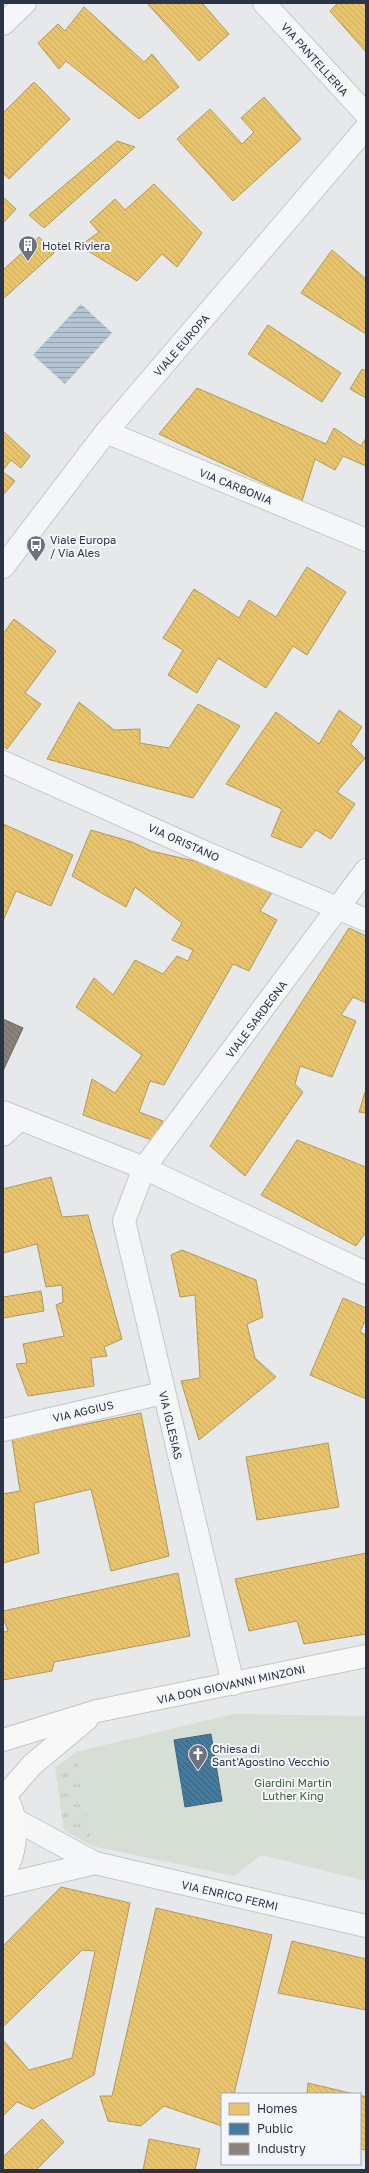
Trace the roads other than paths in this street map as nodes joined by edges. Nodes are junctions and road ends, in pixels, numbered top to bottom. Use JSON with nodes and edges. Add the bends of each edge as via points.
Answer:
{"nodes":[{"id":1,"x":25,"y":3,"type":"edge"},
{"id":2,"x":264,"y":3,"type":"edge"},
{"id":3,"x":3,"y":24,"type":"edge"},
{"id":4,"x":366,"y":114,"type":"edge"},
{"id":5,"x":366,"y":128,"type":"edge"},
{"id":6,"x":106,"y":432,"type":"junction"},
{"id":7,"x":366,"y":540,"type":"edge"},
{"id":8,"x":3,"y":567,"type":"edge"},
{"id":9,"x":3,"y":762,"type":"edge"},
{"id":10,"x":366,"y":870,"type":"edge"},
{"id":11,"x":339,"y":908,"type":"junction"},
{"id":12,"x":366,"y":920,"type":"edge"},
{"id":13,"x":11,"y":1116,"type":"edge"},
{"id":14,"x":3,"y":1135,"type":"edge"},
{"id":15,"x":144,"y":1168,"type":"junction"},
{"id":16,"x":366,"y":1273,"type":"edge"},
{"id":17,"x":163,"y":1393,"type":"junction"},
{"id":18,"x":3,"y":1430,"type":"edge"},
{"id":19,"x":366,"y":1656,"type":"edge"},
{"id":20,"x":233,"y":1684,"type":"junction"},
{"id":21,"x":97,"y":1711,"type":"junction"},
{"id":22,"x":3,"y":1740,"type":"edge"},
{"id":23,"x":4,"y":1794,"type":"edge"},
{"id":24,"x":14,"y":1819,"type":"junction"},
{"id":25,"x":94,"y":1863,"type":"junction"},
{"id":26,"x":3,"y":1874,"type":"edge"},
{"id":27,"x":3,"y":1885,"type":"edge"},
{"id":28,"x":366,"y":1926,"type":"edge"}],
"edges":[{"from":1,"to":3,"type":"street"},
{"from":2,"to":4,"type":"street","name":"VIA PANTELLERIA"},
{"from":5,"to":6,"type":"street","name":"VIALE EUROPA"},
{"from":6,"to":7,"type":"street","name":"VIA CARBONIA"},
{"from":6,"to":8,"type":"street","name":"VIALE EUROPA"},
{"from":9,"to":11,"type":"street","name":"VIA ORISTANO","via":[[211,855]]},
{"from":10,"to":11,"type":"street","name":"VIALE SARDEGNA"},
{"from":11,"to":12,"type":"street","name":"VIA ORISTANO"},
{"from":11,"to":15,"type":"street","name":"VIALE SARDEGNA"},
{"from":13,"to":14,"type":"street"},
{"from":13,"to":15,"type":"street"},
{"from":15,"to":16,"type":"street"},
{"from":15,"to":17,"type":"street","name":"VIA IGLESIAS","via":[[124,1221]]},
{"from":17,"to":18,"type":"street","name":"VIA AGGIUS"},
{"from":17,"to":20,"type":"street","name":"VIA IGLESIAS"},
{"from":19,"to":20,"type":"main road","name":"VIA DON GIOVANNI MINZONI"},
{"from":20,"to":21,"type":"main road","name":"VIA DON GIOVANNI MINZONI"},
{"from":21,"to":22,"type":"main road","name":"VIA DON GIOVANNI MINZONI"},
{"from":21,"to":23,"type":"main road","name":"VIA DON GIOVANNI MINZONI","via":[[32,1765]]},
{"from":23,"to":24,"type":"main road"},
{"from":24,"to":25,"type":"street","name":"VIA ENRICO FERMI"},
{"from":24,"to":26,"type":"main road","via":[[15,1843],[8,1867]]},
{"from":25,"to":27,"type":"street","name":"VIA ENRICO FERMI"},
{"from":25,"to":28,"type":"street","name":"VIA ENRICO FERMI"}]}
